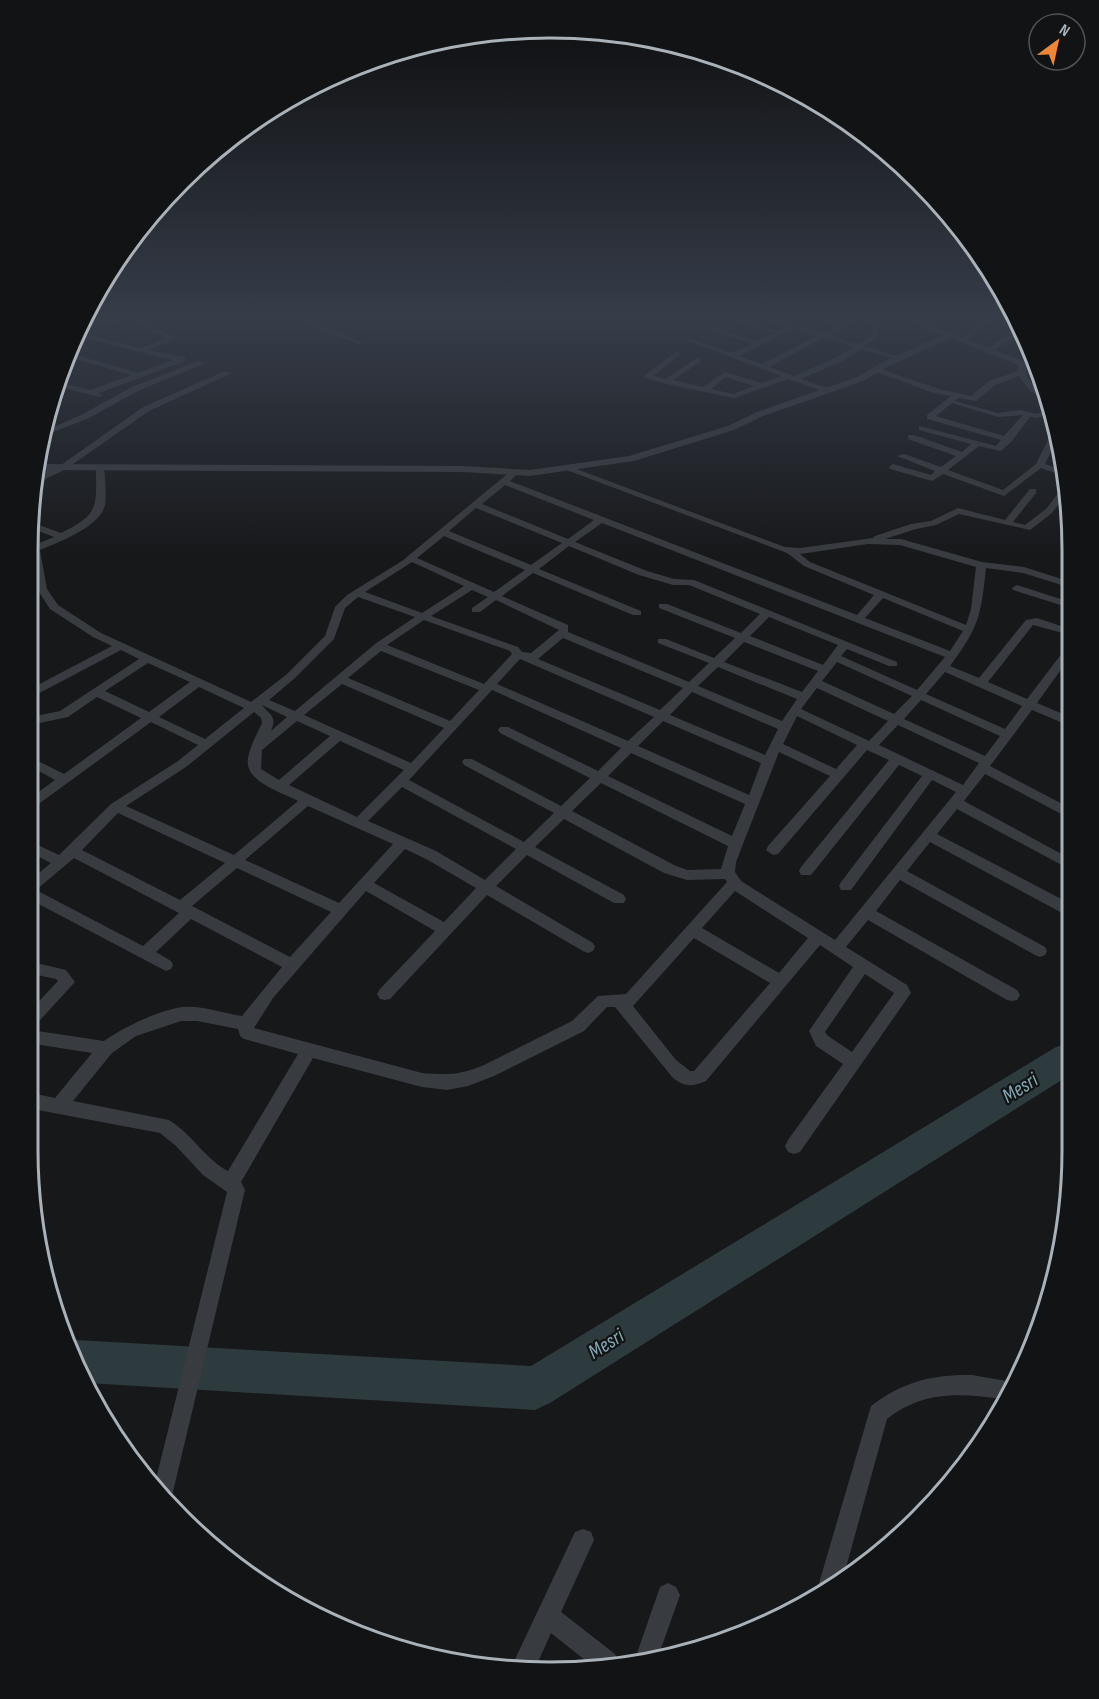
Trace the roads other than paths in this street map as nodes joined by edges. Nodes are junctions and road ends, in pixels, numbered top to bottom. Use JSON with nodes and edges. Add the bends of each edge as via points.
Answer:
{"nodes":[{"id":1,"x":109,"y":398,"type":"edge"},
{"id":2,"x":118,"y":398,"type":"edge"},
{"id":3,"x":172,"y":398,"type":"edge"},
{"id":4,"x":805,"y":398,"type":"edge"},
{"id":5,"x":952,"y":398,"type":"joint"},
{"id":6,"x":115,"y":400,"type":"junction"},
{"id":7,"x":1002,"y":407,"type":"dead end"},
{"id":8,"x":1026,"y":413,"type":"junction"},
{"id":9,"x":1043,"y":414,"type":"edge"},
{"id":10,"x":922,"y":428,"type":"dead end"},
{"id":11,"x":52,"y":430,"type":"edge"},
{"id":12,"x":911,"y":437,"type":"dead end"},
{"id":13,"x":1008,"y":440,"type":"junction"},
{"id":14,"x":977,"y":444,"type":"junction"},
{"id":15,"x":1050,"y":444,"type":"edge"},
{"id":16,"x":963,"y":455,"type":"junction"},
{"id":17,"x":901,"y":456,"type":"dead end"},
{"id":18,"x":1040,"y":465,"type":"junction"},
{"id":19,"x":44,"y":467,"type":"edge"},
{"id":20,"x":61,"y":467,"type":"junction"},
{"id":21,"x":100,"y":467,"type":"junction"},
{"id":22,"x":893,"y":467,"type":"dead end"},
{"id":23,"x":568,"y":469,"type":"junction"},
{"id":24,"x":941,"y":471,"type":"junction"},
{"id":25,"x":1055,"y":471,"type":"edge"},
{"id":26,"x":515,"y":472,"type":"junction"},
{"id":27,"x":43,"y":477,"type":"edge"},
{"id":28,"x":503,"y":482,"type":"junction"},
{"id":29,"x":1014,"y":486,"type":"junction"},
{"id":30,"x":1058,"y":491,"type":"edge"},
{"id":31,"x":1046,"y":494,"type":"junction"},
{"id":32,"x":476,"y":505,"type":"junction"},
{"id":33,"x":601,"y":519,"type":"junction"},
{"id":34,"x":1004,"y":524,"type":"junction"},
{"id":35,"x":39,"y":528,"type":"edge"},
{"id":36,"x":443,"y":532,"type":"junction"},
{"id":37,"x":60,"y":536,"type":"junction"},
{"id":38,"x":867,"y":541,"type":"junction"},
{"id":39,"x":567,"y":543,"type":"junction"},
{"id":40,"x":38,"y":547,"type":"edge"},
{"id":41,"x":790,"y":551,"type":"junction"},
{"id":42,"x":410,"y":558,"type":"junction"},
{"id":43,"x":981,"y":564,"type":"junction"},
{"id":44,"x":533,"y":568,"type":"junction"},
{"id":45,"x":38,"y":572,"type":"edge"},
{"id":46,"x":1061,"y":582,"type":"edge"},
{"id":47,"x":473,"y":585,"type":"junction"},
{"id":48,"x":1017,"y":588,"type":"dead end"},
{"id":49,"x":357,"y":593,"type":"junction"},
{"id":50,"x":881,"y":594,"type":"junction"},
{"id":51,"x":496,"y":595,"type":"junction"},
{"id":52,"x":1061,"y":602,"type":"edge"},
{"id":53,"x":663,"y":606,"type":"dead end"},
{"id":54,"x":476,"y":610,"type":"dead end"},
{"id":55,"x":637,"y":613,"type":"dead end"},
{"id":56,"x":767,"y":613,"type":"junction"},
{"id":57,"x":420,"y":615,"type":"junction"},
{"id":58,"x":859,"y":619,"type":"junction"},
{"id":59,"x":1061,"y":629,"type":"edge"},
{"id":60,"x":969,"y":630,"type":"junction"},
{"id":61,"x":561,"y":633,"type":"junction"},
{"id":62,"x":743,"y":636,"type":"junction"},
{"id":63,"x":662,"y":641,"type":"dead end"},
{"id":64,"x":845,"y":645,"type":"junction"},
{"id":65,"x":120,"y":646,"type":"junction"},
{"id":66,"x":379,"y":646,"type":"junction"},
{"id":67,"x":521,"y":655,"type":"junction"},
{"id":68,"x":951,"y":655,"type":"junction"},
{"id":69,"x":834,"y":657,"type":"junction"},
{"id":70,"x":147,"y":658,"type":"junction"},
{"id":71,"x":1061,"y":662,"type":"edge"},
{"id":72,"x":716,"y":663,"type":"junction"},
{"id":73,"x":893,"y":664,"type":"dead end"},
{"id":74,"x":942,"y":667,"type":"junction"},
{"id":75,"x":824,"y":669,"type":"junction"},
{"id":76,"x":340,"y":679,"type":"junction"},
{"id":77,"x":198,"y":682,"type":"junction"},
{"id":78,"x":814,"y":682,"type":"junction"},
{"id":79,"x":981,"y":683,"type":"junction"},
{"id":80,"x":489,"y":687,"type":"junction"},
{"id":81,"x":691,"y":687,"type":"junction"},
{"id":82,"x":38,"y":690,"type":"edge"},
{"id":83,"x":97,"y":692,"type":"junction"},
{"id":84,"x":920,"y":693,"type":"junction"},
{"id":85,"x":803,"y":698,"type":"junction"},
{"id":86,"x":256,"y":703,"type":"junction"},
{"id":87,"x":1030,"y":704,"type":"junction"},
{"id":88,"x":794,"y":710,"type":"junction"},
{"id":89,"x":296,"y":716,"type":"junction"},
{"id":90,"x":662,"y":716,"type":"junction"},
{"id":91,"x":149,"y":718,"type":"junction"},
{"id":92,"x":1061,"y":718,"type":"edge"},
{"id":93,"x":38,"y":719,"type":"edge"},
{"id":94,"x":895,"y":720,"type":"junction"},
{"id":95,"x":452,"y":727,"type":"junction"},
{"id":96,"x":785,"y":728,"type":"junction"},
{"id":97,"x":504,"y":730,"type":"dead end"},
{"id":98,"x":339,"y":735,"type":"junction"},
{"id":99,"x":1008,"y":735,"type":"junction"},
{"id":100,"x":206,"y":744,"type":"junction"},
{"id":101,"x":868,"y":745,"type":"junction"},
{"id":102,"x":776,"y":746,"type":"junction"},
{"id":103,"x":630,"y":747,"type":"junction"},
{"id":104,"x":257,"y":748,"type":"junction"},
{"id":105,"x":897,"y":759,"type":"junction"},
{"id":106,"x":768,"y":761,"type":"junction"},
{"id":107,"x":468,"y":762,"type":"dead end"},
{"id":108,"x":38,"y":765,"type":"edge"},
{"id":109,"x":985,"y":765,"type":"junction"},
{"id":110,"x":413,"y":769,"type":"junction"},
{"id":111,"x":930,"y":774,"type":"junction"},
{"id":112,"x":838,"y":775,"type":"junction"},
{"id":113,"x":600,"y":777,"type":"junction"},
{"id":114,"x":66,"y":780,"type":"junction"},
{"id":115,"x":401,"y":781,"type":"junction"},
{"id":116,"x":280,"y":786,"type":"junction"},
{"id":117,"x":965,"y":791,"type":"junction"},
{"id":118,"x":38,"y":800,"type":"edge"},
{"id":119,"x":307,"y":800,"type":"junction"},
{"id":120,"x":753,"y":802,"type":"junction"},
{"id":121,"x":956,"y":802,"type":"junction"},
{"id":122,"x":116,"y":807,"type":"junction"},
{"id":123,"x":1061,"y":808,"type":"edge"},
{"id":124,"x":564,"y":812,"type":"junction"},
{"id":125,"x":359,"y":822,"type":"junction"},
{"id":126,"x":928,"y":835,"type":"junction"},
{"id":127,"x":403,"y":842,"type":"junction"},
{"id":128,"x":736,"y":844,"type":"junction"},
{"id":129,"x":526,"y":849,"type":"junction"},
{"id":130,"x":71,"y":850,"type":"junction"},
{"id":131,"x":773,"y":850,"type":"dead end"},
{"id":132,"x":38,"y":851,"type":"edge"},
{"id":133,"x":1061,"y":860,"type":"edge"},
{"id":134,"x":60,"y":862,"type":"junction"},
{"id":135,"x":232,"y":862,"type":"junction"},
{"id":136,"x":806,"y":871,"type":"dead end"},
{"id":137,"x":898,"y":873,"type":"junction"},
{"id":138,"x":731,"y":879,"type":"junction"},
{"id":139,"x":38,"y":880,"type":"edge"},
{"id":140,"x":365,"y":884,"type":"junction"},
{"id":141,"x":846,"y":886,"type":"dead end"},
{"id":142,"x":486,"y":887,"type":"junction"},
{"id":143,"x":38,"y":898,"type":"edge"},
{"id":144,"x":619,"y":899,"type":"dead end"},
{"id":145,"x":1061,"y":906,"type":"edge"},
{"id":146,"x":186,"y":909,"type":"junction"},
{"id":147,"x":341,"y":910,"type":"junction"},
{"id":148,"x":866,"y":912,"type":"junction"},
{"id":149,"x":446,"y":930,"type":"junction"},
{"id":150,"x":693,"y":930,"type":"junction"},
{"id":151,"x":818,"y":937,"type":"junction"},
{"id":152,"x":588,"y":947,"type":"dead end"},
{"id":153,"x":836,"y":949,"type":"junction"},
{"id":154,"x":1040,"y":951,"type":"dead end"},
{"id":155,"x":144,"y":954,"type":"junction"},
{"id":156,"x":292,"y":965,"type":"junction"},
{"id":157,"x":863,"y":965,"type":"junction"},
{"id":158,"x":166,"y":966,"type":"dead end"},
{"id":159,"x":38,"y":969,"type":"edge"},
{"id":160,"x":780,"y":981,"type":"junction"},
{"id":161,"x":385,"y":994,"type":"dead end"},
{"id":162,"x":1012,"y":995,"type":"dead end"},
{"id":163,"x":618,"y":1000,"type":"junction"},
{"id":164,"x":38,"y":1013,"type":"edge"},
{"id":165,"x":246,"y":1024,"type":"junction"},
{"id":166,"x":38,"y":1037,"type":"edge"},
{"id":167,"x":106,"y":1047,"type":"junction"},
{"id":168,"x":309,"y":1050,"type":"junction"},
{"id":169,"x":853,"y":1062,"type":"junction"},
{"id":170,"x":38,"y":1102,"type":"edge"},
{"id":171,"x":58,"y":1106,"type":"junction"},
{"id":172,"x":794,"y":1146,"type":"dead end"},
{"id":173,"x":231,"y":1182,"type":"junction"},
{"id":174,"x":1002,"y":1389,"type":"edge"},
{"id":175,"x":165,"y":1487,"type":"edge"},
{"id":176,"x":583,"y":1540,"type":"dead end"},
{"id":177,"x":832,"y":1576,"type":"edge"},
{"id":178,"x":668,"y":1595,"type":"dead end"},
{"id":179,"x":548,"y":1616,"type":"junction"},
{"id":180,"x":648,"y":1652,"type":"edge"},
{"id":181,"x":602,"y":1658,"type":"edge"},
{"id":182,"x":527,"y":1661,"type":"edge"}],
"edges":[{"from":1,"to":6,"type":"street"},
{"from":2,"to":6,"type":"street"},
{"from":3,"to":20,"type":"street","via":[[146,410]]},
{"from":4,"to":23,"type":"street","via":[[731,428],[630,459]]},
{"from":5,"to":8,"type":"street","via":[[998,415]]},
{"from":5,"to":13,"type":"street","via":[[930,417]]},
{"from":6,"to":11,"type":"street"},
{"from":7,"to":8,"type":"street"},
{"from":8,"to":9,"type":"street"},
{"from":8,"to":13,"type":"street"},
{"from":10,"to":14,"type":"street"},
{"from":12,"to":16,"type":"street"},
{"from":13,"to":14,"type":"street","via":[[998,449]]},
{"from":14,"to":16,"type":"street"},
{"from":15,"to":18,"type":"street"},
{"from":16,"to":24,"type":"street"},
{"from":17,"to":24,"type":"street"},
{"from":18,"to":25,"type":"street"},
{"from":18,"to":29,"type":"street"},
{"from":19,"to":20,"type":"street"},
{"from":20,"to":21,"type":"street"},
{"from":20,"to":27,"type":"street"},
{"from":21,"to":26,"type":"street"},
{"from":21,"to":37,"type":"street","via":[[100,507],[96,514]]},
{"from":22,"to":24,"type":"street","via":[[929,478]]},
{"from":23,"to":26,"type":"street"},
{"from":23,"to":41,"type":"street"},
{"from":24,"to":29,"type":"street","via":[[1001,493]]},
{"from":26,"to":28,"type":"street"},
{"from":28,"to":32,"type":"street"},
{"from":28,"to":33,"type":"street"},
{"from":29,"to":31,"type":"street"},
{"from":30,"to":31,"type":"street"},
{"from":31,"to":34,"type":"street"},
{"from":31,"to":34,"type":"street","via":[[1046,513],[1027,528]]},
{"from":32,"to":36,"type":"street"},
{"from":32,"to":39,"type":"street"},
{"from":33,"to":39,"type":"street"},
{"from":33,"to":58,"type":"street"},
{"from":34,"to":38,"type":"street","via":[[961,511]]},
{"from":35,"to":37,"type":"street"},
{"from":36,"to":42,"type":"street"},
{"from":36,"to":44,"type":"street"},
{"from":37,"to":40,"type":"street"},
{"from":38,"to":41,"type":"street"},
{"from":38,"to":43,"type":"street","via":[[910,544]]},
{"from":39,"to":44,"type":"street"},
{"from":39,"to":56,"type":"street","via":[[666,581],[690,582]]},
{"from":41,"to":50,"type":"street","via":[[807,564]]},
{"from":42,"to":47,"type":"street"},
{"from":42,"to":49,"type":"street"},
{"from":43,"to":46,"type":"street","via":[[1024,570]]},
{"from":43,"to":60,"type":"street","via":[[975,615]]},
{"from":44,"to":51,"type":"street"},
{"from":44,"to":55,"type":"street"},
{"from":45,"to":65,"type":"street","via":[[47,600]]},
{"from":47,"to":51,"type":"street"},
{"from":47,"to":57,"type":"street"},
{"from":48,"to":52,"type":"street"},
{"from":49,"to":57,"type":"street"},
{"from":49,"to":86,"type":"street","via":[[340,607],[330,637],[322,646]]},
{"from":50,"to":58,"type":"street"},
{"from":50,"to":60,"type":"street"},
{"from":51,"to":54,"type":"street"},
{"from":51,"to":61,"type":"street","via":[[564,627]]},
{"from":53,"to":62,"type":"street"},
{"from":56,"to":62,"type":"street"},
{"from":56,"to":64,"type":"street"},
{"from":57,"to":66,"type":"street"},
{"from":57,"to":67,"type":"street","via":[[514,649]]},
{"from":58,"to":68,"type":"street"},
{"from":59,"to":79,"type":"street","via":[[1030,622]]},
{"from":60,"to":68,"type":"street"},
{"from":61,"to":67,"type":"street","via":[[533,657]]},
{"from":61,"to":81,"type":"street"},
{"from":62,"to":72,"type":"street"},
{"from":62,"to":75,"type":"street"},
{"from":63,"to":72,"type":"street"},
{"from":64,"to":69,"type":"street"},
{"from":64,"to":73,"type":"street"},
{"from":65,"to":70,"type":"street"},
{"from":65,"to":82,"type":"street"},
{"from":66,"to":76,"type":"street"},
{"from":66,"to":80,"type":"street"},
{"from":67,"to":80,"type":"street"},
{"from":67,"to":90,"type":"street"},
{"from":68,"to":74,"type":"street"},
{"from":69,"to":75,"type":"street"},
{"from":69,"to":84,"type":"street"},
{"from":70,"to":77,"type":"street"},
{"from":70,"to":83,"type":"street"},
{"from":71,"to":87,"type":"street"},
{"from":72,"to":81,"type":"street"},
{"from":72,"to":85,"type":"street"},
{"from":74,"to":79,"type":"street"},
{"from":74,"to":84,"type":"street"},
{"from":75,"to":78,"type":"street"},
{"from":76,"to":89,"type":"street"},
{"from":76,"to":95,"type":"street"},
{"from":77,"to":86,"type":"street"},
{"from":77,"to":91,"type":"street"},
{"from":78,"to":85,"type":"street"},
{"from":78,"to":94,"type":"street"},
{"from":79,"to":87,"type":"street"},
{"from":80,"to":95,"type":"street"},
{"from":80,"to":103,"type":"street"},
{"from":81,"to":90,"type":"street"},
{"from":81,"to":96,"type":"street"},
{"from":83,"to":91,"type":"street"},
{"from":83,"to":93,"type":"street","via":[[64,714]]},
{"from":84,"to":94,"type":"street"},
{"from":84,"to":99,"type":"street"},
{"from":85,"to":88,"type":"street"},
{"from":86,"to":89,"type":"street"},
{"from":86,"to":100,"type":"street"},
{"from":86,"to":104,"type":"street","via":[[268,723]]},
{"from":87,"to":92,"type":"street"},
{"from":87,"to":99,"type":"street"},
{"from":88,"to":96,"type":"street"},
{"from":88,"to":101,"type":"street"},
{"from":89,"to":98,"type":"street"},
{"from":89,"to":104,"type":"street"},
{"from":90,"to":103,"type":"street"},
{"from":90,"to":106,"type":"street"},
{"from":91,"to":100,"type":"street"},
{"from":91,"to":114,"type":"street"},
{"from":94,"to":101,"type":"street"},
{"from":94,"to":109,"type":"street"},
{"from":95,"to":110,"type":"street"},
{"from":96,"to":102,"type":"street"},
{"from":97,"to":113,"type":"street"},
{"from":98,"to":110,"type":"street"},
{"from":98,"to":116,"type":"street"},
{"from":99,"to":109,"type":"street"},
{"from":100,"to":122,"type":"street"},
{"from":101,"to":105,"type":"street"},
{"from":101,"to":112,"type":"street"},
{"from":102,"to":106,"type":"street"},
{"from":102,"to":112,"type":"street"},
{"from":103,"to":113,"type":"street"},
{"from":103,"to":120,"type":"street"},
{"from":104,"to":116,"type":"street","via":[[253,770]]},
{"from":105,"to":111,"type":"street"},
{"from":105,"to":136,"type":"street"},
{"from":106,"to":120,"type":"street"},
{"from":107,"to":124,"type":"street"},
{"from":108,"to":114,"type":"street"},
{"from":109,"to":117,"type":"street"},
{"from":109,"to":123,"type":"street"},
{"from":110,"to":115,"type":"street"},
{"from":111,"to":117,"type":"street"},
{"from":111,"to":141,"type":"street"},
{"from":112,"to":131,"type":"street"},
{"from":113,"to":124,"type":"street"},
{"from":113,"to":128,"type":"street"},
{"from":114,"to":118,"type":"street"},
{"from":115,"to":125,"type":"street"},
{"from":115,"to":129,"type":"street"},
{"from":116,"to":119,"type":"street"},
{"from":117,"to":121,"type":"street"},
{"from":119,"to":125,"type":"street"},
{"from":119,"to":135,"type":"street"},
{"from":120,"to":128,"type":"street"},
{"from":121,"to":126,"type":"street"},
{"from":121,"to":133,"type":"street"},
{"from":122,"to":130,"type":"street"},
{"from":122,"to":135,"type":"street"},
{"from":124,"to":129,"type":"street"},
{"from":124,"to":138,"type":"street","via":[[680,873]]},
{"from":125,"to":127,"type":"street"},
{"from":126,"to":137,"type":"street"},
{"from":126,"to":145,"type":"street"},
{"from":127,"to":140,"type":"street"},
{"from":127,"to":142,"type":"street"},
{"from":128,"to":138,"type":"street","via":[[729,862]]},
{"from":129,"to":142,"type":"street"},
{"from":129,"to":144,"type":"street"},
{"from":130,"to":134,"type":"street"},
{"from":130,"to":146,"type":"street"},
{"from":132,"to":134,"type":"street"},
{"from":134,"to":139,"type":"street"},
{"from":135,"to":146,"type":"street"},
{"from":135,"to":147,"type":"street"},
{"from":137,"to":148,"type":"street"},
{"from":137,"to":154,"type":"street"},
{"from":138,"to":150,"type":"street"},
{"from":138,"to":151,"type":"street"},
{"from":140,"to":147,"type":"street"},
{"from":140,"to":149,"type":"street"},
{"from":142,"to":149,"type":"street"},
{"from":142,"to":152,"type":"street"},
{"from":143,"to":155,"type":"street"},
{"from":146,"to":155,"type":"street"},
{"from":146,"to":156,"type":"street"},
{"from":147,"to":156,"type":"street"},
{"from":148,"to":153,"type":"street"},
{"from":148,"to":162,"type":"street"},
{"from":149,"to":161,"type":"street"},
{"from":150,"to":160,"type":"street"},
{"from":150,"to":163,"type":"street","via":[[634,997]]},
{"from":151,"to":153,"type":"street"},
{"from":151,"to":160,"type":"street"},
{"from":153,"to":157,"type":"street"},
{"from":155,"to":158,"type":"street"},
{"from":156,"to":165,"type":"street"},
{"from":157,"to":169,"type":"street","via":[[817,1031],[822,1041]]},
{"from":157,"to":169,"type":"street","via":[[903,993]]},
{"from":159,"to":164,"type":"street","via":[[61,974],[67,982]]},
{"from":160,"to":163,"type":"street","via":[[693,1079],[676,1070]]},
{"from":163,"to":168,"type":"street","via":[[603,1001],[578,1026],[468,1079],[447,1083]]},
{"from":165,"to":167,"type":"street","via":[[182,1014],[131,1030]]},
{"from":165,"to":168,"type":"street","via":[[250,1035]]},
{"from":166,"to":167,"type":"street"},
{"from":167,"to":171,"type":"street"},
{"from":168,"to":173,"type":"street"},
{"from":169,"to":172,"type":"street"},
{"from":170,"to":171,"type":"street"},
{"from":171,"to":173,"type":"street","via":[[163,1126],[210,1170]]},
{"from":173,"to":175,"type":"street","via":[[236,1190],[231,1215]]},
{"from":174,"to":177,"type":"street","via":[[963,1383],[917,1390],[890,1402],[878,1413]]},
{"from":176,"to":179,"type":"street"},
{"from":178,"to":180,"type":"street"},
{"from":179,"to":181,"type":"street"},
{"from":179,"to":182,"type":"street"}]}
